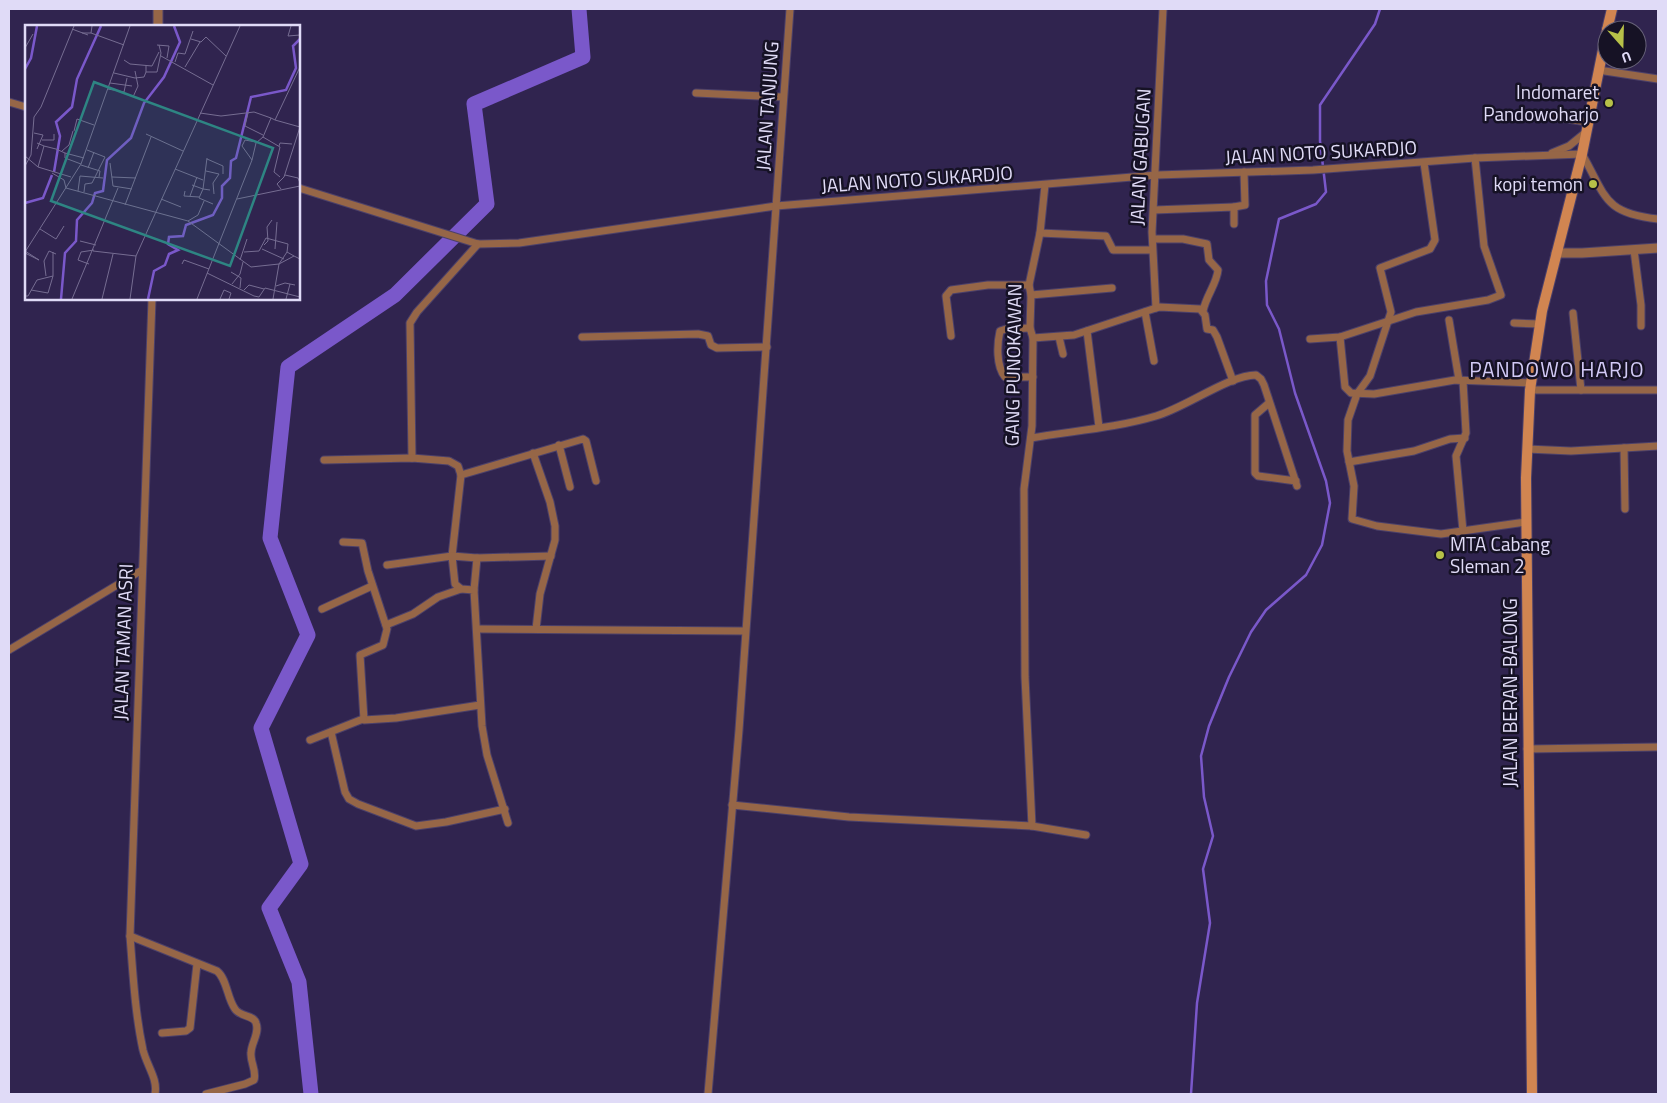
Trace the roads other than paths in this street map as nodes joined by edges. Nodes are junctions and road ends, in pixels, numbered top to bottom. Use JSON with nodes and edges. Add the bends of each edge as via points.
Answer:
{"nodes":[{"id":1,"x":158,"y":9,"type":"edge"},
{"id":2,"x":790,"y":9,"type":"edge"},
{"id":3,"x":1163,"y":9,"type":"edge"},
{"id":4,"x":158,"y":25,"type":"edge"},
{"id":5,"x":1598,"y":70,"type":"joint"},
{"id":6,"x":1658,"y":79,"type":"edge"},
{"id":7,"x":696,"y":93,"type":"dead end"},
{"id":8,"x":783,"y":97,"type":"junction"},
{"id":9,"x":9,"y":102,"type":"edge"},
{"id":10,"x":25,"y":107,"type":"edge"},
{"id":11,"x":1539,"y":115,"type":"dead end"},
{"id":12,"x":1587,"y":127,"type":"junction"},
{"id":13,"x":1582,"y":154,"type":"junction"},
{"id":14,"x":1547,"y":156,"type":"junction"},
{"id":15,"x":1475,"y":158,"type":"junction"},
{"id":16,"x":1424,"y":162,"type":"junction"},
{"id":17,"x":1244,"y":172,"type":"junction"},
{"id":18,"x":1157,"y":175,"type":"junction"},
{"id":19,"x":1045,"y":185,"type":"junction"},
{"id":20,"x":300,"y":188,"type":"edge"},
{"id":21,"x":776,"y":206,"type":"junction"},
{"id":22,"x":1234,"y":207,"type":"junction"},
{"id":23,"x":1154,"y":210,"type":"junction"},
{"id":24,"x":1658,"y":219,"type":"edge"},
{"id":25,"x":1234,"y":224,"type":"dead end"},
{"id":26,"x":1040,"y":233,"type":"junction"},
{"id":27,"x":1152,"y":239,"type":"junction"},
{"id":28,"x":478,"y":244,"type":"junction"},
{"id":29,"x":1658,"y":248,"type":"edge"},
{"id":30,"x":1152,"y":250,"type":"junction"},
{"id":31,"x":1634,"y":250,"type":"junction"},
{"id":32,"x":1556,"y":253,"type":"junction"},
{"id":33,"x":1029,"y":285,"type":"junction"},
{"id":34,"x":1112,"y":288,"type":"dead end"},
{"id":35,"x":1031,"y":295,"type":"junction"},
{"id":36,"x":152,"y":300,"type":"edge"},
{"id":37,"x":1156,"y":308,"type":"junction"},
{"id":38,"x":1203,"y":311,"type":"junction"},
{"id":39,"x":1145,"y":312,"type":"junction"},
{"id":40,"x":1573,"y":313,"type":"dead end"},
{"id":41,"x":1389,"y":320,"type":"junction"},
{"id":42,"x":1448,"y":320,"type":"dead end"},
{"id":43,"x":1514,"y":323,"type":"dead end"},
{"id":44,"x":1540,"y":324,"type":"junction"},
{"id":45,"x":1641,"y":326,"type":"dead end"},
{"id":46,"x":1030,"y":328,"type":"junction"},
{"id":47,"x":1087,"y":331,"type":"junction"},
{"id":48,"x":951,"y":336,"type":"dead end"},
{"id":49,"x":582,"y":337,"type":"dead end"},
{"id":50,"x":1059,"y":337,"type":"junction"},
{"id":51,"x":1340,"y":337,"type":"junction"},
{"id":52,"x":1033,"y":338,"type":"junction"},
{"id":53,"x":1310,"y":339,"type":"dead end"},
{"id":54,"x":767,"y":347,"type":"junction"},
{"id":55,"x":1063,"y":354,"type":"dead end"},
{"id":56,"x":1154,"y":361,"type":"dead end"},
{"id":57,"x":1033,"y":377,"type":"junction"},
{"id":58,"x":1461,"y":380,"type":"junction"},
{"id":59,"x":1233,"y":381,"type":"junction"},
{"id":60,"x":1530,"y":386,"type":"junction"},
{"id":61,"x":1580,"y":390,"type":"junction"},
{"id":62,"x":1658,"y":390,"type":"edge"},
{"id":63,"x":1357,"y":394,"type":"junction"},
{"id":64,"x":1269,"y":403,"type":"junction"},
{"id":65,"x":1099,"y":427,"type":"junction"},
{"id":66,"x":1031,"y":438,"type":"junction"},
{"id":67,"x":1465,"y":438,"type":"junction"},
{"id":68,"x":559,"y":445,"type":"junction"},
{"id":69,"x":1658,"y":446,"type":"edge"},
{"id":70,"x":1624,"y":448,"type":"junction"},
{"id":71,"x":1527,"y":449,"type":"junction"},
{"id":72,"x":533,"y":453,"type":"junction"},
{"id":73,"x":412,"y":458,"type":"junction"},
{"id":74,"x":324,"y":460,"type":"dead end"},
{"id":75,"x":1349,"y":462,"type":"junction"},
{"id":76,"x":461,"y":475,"type":"junction"},
{"id":77,"x":596,"y":481,"type":"dead end"},
{"id":78,"x":570,"y":487,"type":"dead end"},
{"id":79,"x":1625,"y":509,"type":"dead end"},
{"id":80,"x":1526,"y":522,"type":"junction"},
{"id":81,"x":1463,"y":531,"type":"junction"},
{"id":82,"x":343,"y":542,"type":"dead end"},
{"id":83,"x":452,"y":556,"type":"junction"},
{"id":84,"x":551,"y":556,"type":"junction"},
{"id":85,"x":477,"y":558,"type":"junction"},
{"id":86,"x":387,"y":565,"type":"dead end"},
{"id":87,"x":142,"y":570,"type":"junction"},
{"id":88,"x":372,"y":586,"type":"junction"},
{"id":89,"x":462,"y":589,"type":"junction"},
{"id":90,"x":474,"y":590,"type":"junction"},
{"id":91,"x":322,"y":609,"type":"dead end"},
{"id":92,"x":386,"y":625,"type":"junction"},
{"id":93,"x":477,"y":629,"type":"junction"},
{"id":94,"x":536,"y":629,"type":"junction"},
{"id":95,"x":745,"y":631,"type":"junction"},
{"id":96,"x":9,"y":650,"type":"edge"},
{"id":97,"x":480,"y":705,"type":"junction"},
{"id":98,"x":362,"y":719,"type":"junction"},
{"id":99,"x":331,"y":732,"type":"junction"},
{"id":100,"x":310,"y":740,"type":"dead end"},
{"id":101,"x":1658,"y":747,"type":"edge"},
{"id":102,"x":1528,"y":748,"type":"junction"},
{"id":103,"x":732,"y":805,"type":"junction"},
{"id":104,"x":505,"y":809,"type":"junction"},
{"id":105,"x":508,"y":823,"type":"dead end"},
{"id":106,"x":1032,"y":826,"type":"junction"},
{"id":107,"x":1086,"y":835,"type":"dead end"},
{"id":108,"x":130,"y":936,"type":"junction"},
{"id":109,"x":197,"y":964,"type":"junction"},
{"id":110,"x":162,"y":1033,"type":"dead end"},
{"id":111,"x":155,"y":1094,"type":"edge"},
{"id":112,"x":207,"y":1094,"type":"edge"},
{"id":113,"x":708,"y":1094,"type":"edge"},
{"id":114,"x":1530,"y":1094,"type":"edge"}],
"edges":[{"from":1,"to":4,"type":"street"},
{"from":2,"to":8,"type":"street","name":"JALAN TANJUNG"},
{"from":3,"to":18,"type":"street","name":"JALAN GABUGAN"},
{"from":5,"to":6,"type":"street"},
{"from":5,"to":12,"type":"main road","name":"JALAN BERAN-BALONG"},
{"from":7,"to":8,"type":"street"},
{"from":8,"to":21,"type":"street","name":"JALAN TANJUNG"},
{"from":9,"to":10,"type":"street"},
{"from":11,"to":12,"type":"street"},
{"from":12,"to":13,"type":"main road","name":"JALAN BERAN-BALONG"},
{"from":12,"to":14,"type":"street","name":"JALAN NOTO SUKARDJO","via":[[1569,146]]},
{"from":13,"to":14,"type":"street","name":"JALAN NOTO SUKARDJO"},
{"from":13,"to":24,"type":"street","via":[[1600,191],[1611,204],[1637,217]]},
{"from":13,"to":32,"type":"main road","name":"JALAN BERAN-BALONG"},
{"from":14,"to":15,"type":"street","name":"JALAN NOTO SUKARDJO"},
{"from":15,"to":16,"type":"street","name":"JALAN NOTO SUKARDJO"},
{"from":15,"to":41,"type":"street","via":[[1484,246],[1500,295]]},
{"from":16,"to":17,"type":"street","name":"JALAN NOTO SUKARDJO"},
{"from":16,"to":41,"type":"street","via":[[1435,240],[1430,250],[1380,268],[1392,308]]},
{"from":17,"to":18,"type":"street","name":"JALAN NOTO SUKARDJO"},
{"from":17,"to":22,"type":"street","via":[[1245,205]]},
{"from":18,"to":19,"type":"street","name":"JALAN NOTO SUKARDJO"},
{"from":18,"to":23,"type":"street","name":"JALAN GABUGAN"},
{"from":19,"to":21,"type":"street","name":"JALAN NOTO SUKARDJO"},
{"from":19,"to":26,"type":"street","name":"GANG PUNOKAWAN"},
{"from":20,"to":28,"type":"street","name":"JALAN NOTO SUKARDJO"},
{"from":21,"to":28,"type":"street","name":"JALAN NOTO SUKARDJO","via":[[519,244]]},
{"from":21,"to":54,"type":"street","name":"JALAN TANJUNG"},
{"from":22,"to":23,"type":"street"},
{"from":22,"to":25,"type":"street"},
{"from":23,"to":27,"type":"street","name":"JALAN GABUGAN"},
{"from":26,"to":30,"type":"street","via":[[1106,236],[1113,250]]},
{"from":26,"to":33,"type":"street","name":"GANG PUNOKAWAN"},
{"from":27,"to":30,"type":"street","name":"JALAN GABUGAN"},
{"from":27,"to":38,"type":"street","via":[[1206,242],[1209,260],[1218,270],[1218,278],[1206,298]]},
{"from":28,"to":73,"type":"street","via":[[416,312],[410,323]]},
{"from":29,"to":31,"type":"street"},
{"from":30,"to":37,"type":"street","name":"JALAN GABUGAN"},
{"from":31,"to":32,"type":"street"},
{"from":31,"to":45,"type":"street"},
{"from":32,"to":44,"type":"main road","name":"JALAN BERAN-BALONG"},
{"from":33,"to":35,"type":"street","name":"GANG PUNOKAWAN"},
{"from":33,"to":48,"type":"street","via":[[988,285],[950,290],[946,296]]},
{"from":34,"to":35,"type":"street"},
{"from":35,"to":46,"type":"street","name":"GANG PUNOKAWAN"},
{"from":36,"to":87,"type":"street","name":"JALAN TAMAN ASRI"},
{"from":37,"to":38,"type":"street"},
{"from":37,"to":39,"type":"street"},
{"from":38,"to":59,"type":"street","via":[[1206,327],[1217,337]]},
{"from":39,"to":47,"type":"street"},
{"from":39,"to":56,"type":"street"},
{"from":40,"to":61,"type":"street"},
{"from":41,"to":51,"type":"street"},
{"from":41,"to":63,"type":"street","via":[[1370,376]]},
{"from":42,"to":58,"type":"street"},
{"from":43,"to":44,"type":"street"},
{"from":44,"to":60,"type":"main road","name":"JALAN BERAN-BALONG"},
{"from":46,"to":52,"type":"street","name":"GANG PUNOKAWAN"},
{"from":46,"to":57,"type":"street","via":[[1000,331],[999,359],[1005,377]]},
{"from":47,"to":50,"type":"street"},
{"from":47,"to":65,"type":"street"},
{"from":49,"to":54,"type":"street","via":[[698,334],[708,336],[716,348]]},
{"from":50,"to":52,"type":"street"},
{"from":50,"to":55,"type":"street"},
{"from":51,"to":53,"type":"street"},
{"from":51,"to":63,"type":"street","via":[[1345,387],[1347,392]]},
{"from":52,"to":57,"type":"street","name":"GANG PUNOKAWAN"},
{"from":54,"to":95,"type":"street","name":"JALAN TANJUNG"},
{"from":57,"to":66,"type":"street","name":"GANG PUNOKAWAN"},
{"from":58,"to":60,"type":"street"},
{"from":58,"to":63,"type":"street"},
{"from":58,"to":67,"type":"street"},
{"from":59,"to":64,"type":"street","via":[[1249,375],[1260,377]]},
{"from":59,"to":65,"type":"street","via":[[1159,415]]},
{"from":60,"to":61,"type":"street"},
{"from":60,"to":71,"type":"main road","name":"JALAN BERAN-BALONG"},
{"from":61,"to":62,"type":"street"},
{"from":63,"to":75,"type":"street","via":[[1346,436]]},
{"from":64,"to":64,"type":"street","via":[[1296,483],[1255,473],[1255,415]]},
{"from":65,"to":66,"type":"street"},
{"from":66,"to":106,"type":"street","name":"GANG PUNOKAWAN","via":[[1024,489],[1025,677]]},
{"from":67,"to":75,"type":"street"},
{"from":67,"to":81,"type":"street","via":[[1456,456]]},
{"from":68,"to":72,"type":"street"},
{"from":68,"to":77,"type":"street","via":[[585,440]]},
{"from":68,"to":78,"type":"street"},
{"from":69,"to":70,"type":"street"},
{"from":70,"to":71,"type":"street"},
{"from":70,"to":79,"type":"street"},
{"from":71,"to":80,"type":"main road","name":"JALAN BERAN-BALONG"},
{"from":72,"to":76,"type":"street"},
{"from":72,"to":84,"type":"street","via":[[554,516],[555,540]]},
{"from":73,"to":74,"type":"street"},
{"from":73,"to":76,"type":"street","via":[[454,462]]},
{"from":75,"to":81,"type":"street","via":[[1354,490],[1351,514],[1356,521],[1427,533]]},
{"from":76,"to":83,"type":"street"},
{"from":80,"to":81,"type":"street"},
{"from":80,"to":102,"type":"main road","name":"JALAN BERAN-BALONG"},
{"from":82,"to":88,"type":"street","via":[[362,544]]},
{"from":83,"to":85,"type":"street"},
{"from":83,"to":86,"type":"street"},
{"from":83,"to":89,"type":"street","via":[[455,584]]},
{"from":84,"to":85,"type":"street"},
{"from":84,"to":94,"type":"street","via":[[540,594]]},
{"from":85,"to":90,"type":"street"},
{"from":87,"to":96,"type":"street"},
{"from":87,"to":108,"type":"street","name":"JALAN TAMAN ASRI"},
{"from":88,"to":91,"type":"street"},
{"from":88,"to":92,"type":"street"},
{"from":89,"to":90,"type":"street"},
{"from":89,"to":92,"type":"street","via":[[438,597],[413,614]]},
{"from":90,"to":93,"type":"street"},
{"from":92,"to":98,"type":"street","via":[[383,645],[360,655]]},
{"from":93,"to":94,"type":"street"},
{"from":93,"to":97,"type":"street"},
{"from":94,"to":95,"type":"street"},
{"from":95,"to":103,"type":"street","name":"JALAN TANJUNG"},
{"from":97,"to":98,"type":"street","via":[[396,718]]},
{"from":97,"to":104,"type":"street","via":[[487,755]]},
{"from":98,"to":99,"type":"street"},
{"from":99,"to":100,"type":"street"},
{"from":99,"to":104,"type":"street","via":[[345,792],[358,804],[416,826]]},
{"from":101,"to":102,"type":"street"},
{"from":102,"to":114,"type":"main road","name":"JALAN BERAN-BALONG"},
{"from":103,"to":106,"type":"street","via":[[850,817]]},
{"from":103,"to":113,"type":"street","name":"JALAN TANJUNG"},
{"from":104,"to":105,"type":"street"},
{"from":106,"to":107,"type":"street"},
{"from":108,"to":109,"type":"street"},
{"from":108,"to":111,"type":"street","name":"JALAN TAMAN ASRI","via":[[143,1047],[155,1080]]},
{"from":109,"to":110,"type":"street","via":[[190,1028]]},
{"from":109,"to":112,"type":"street","via":[[220,973],[230,1003],[237,1012],[254,1018],[257,1025],[251,1052],[254,1080]]}]}
